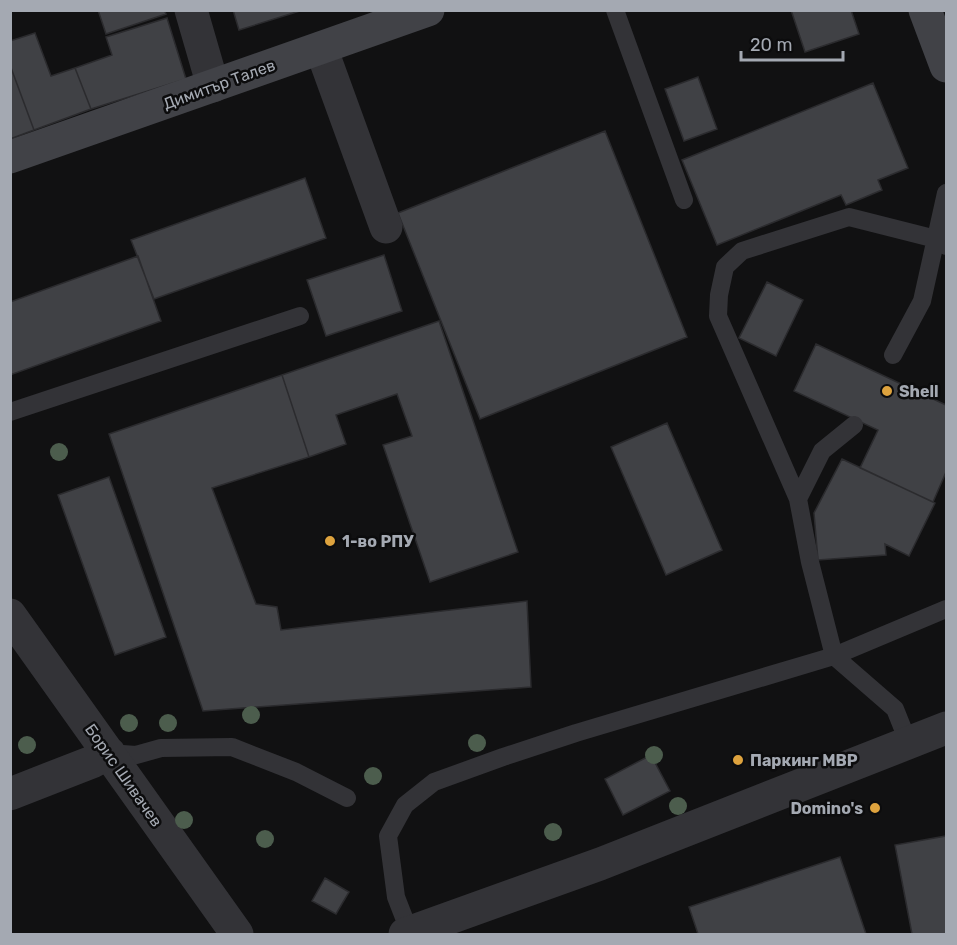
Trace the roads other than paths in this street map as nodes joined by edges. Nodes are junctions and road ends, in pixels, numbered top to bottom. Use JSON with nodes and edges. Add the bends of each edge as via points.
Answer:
{"nodes":[{"id":1,"x":191,"y":10,"type":"edge"},
{"id":2,"x":428,"y":10,"type":"edge"},
{"id":3,"x":615,"y":10,"type":"edge"},
{"id":4,"x":925,"y":10,"type":"edge"},
{"id":5,"x":321,"y":48,"type":"junction"},
{"id":6,"x":946,"y":66,"type":"edge"},
{"id":7,"x":213,"y":86,"type":"junction"},
{"id":8,"x":10,"y":157,"type":"edge"},
{"id":9,"x":946,"y":193,"type":"edge"},
{"id":10,"x":684,"y":200,"type":"dead end"},
{"id":11,"x":386,"y":227,"type":"dead end"},
{"id":12,"x":941,"y":242,"type":"edge"},
{"id":13,"x":300,"y":316,"type":"dead end"},
{"id":14,"x":893,"y":355,"type":"dead end"},
{"id":15,"x":10,"y":412,"type":"edge"},
{"id":16,"x":854,"y":425,"type":"dead end"},
{"id":17,"x":798,"y":499,"type":"junction"},
{"id":18,"x":946,"y":609,"type":"edge"},
{"id":19,"x":10,"y":615,"type":"edge"},
{"id":20,"x":834,"y":656,"type":"junction"},
{"id":21,"x":946,"y":728,"type":"edge"},
{"id":22,"x":909,"y":744,"type":"junction"},
{"id":23,"x":109,"y":753,"type":"junction"},
{"id":24,"x":10,"y":794,"type":"edge"},
{"id":25,"x":347,"y":798,"type":"dead end"},
{"id":26,"x":237,"y":934,"type":"edge"},
{"id":27,"x":409,"y":934,"type":"edge"}],
"edges":[{"from":1,"to":7,"type":"street"},
{"from":2,"to":5,"type":"street","name":"Димитър Талев"},
{"from":3,"to":10,"type":"lane"},
{"from":4,"to":6,"type":"street"},
{"from":5,"to":7,"type":"street","name":"Димитър Талев"},
{"from":5,"to":11,"type":"street"},
{"from":7,"to":8,"type":"street","name":"Димитър Талев"},
{"from":9,"to":12,"type":"lane"},
{"from":12,"to":14,"type":"lane","via":[[922,301]]},
{"from":12,"to":17,"type":"lane","via":[[849,218],[742,251],[725,267],[718,316]]},
{"from":13,"to":15,"type":"lane"},
{"from":16,"to":17,"type":"lane","via":[[822,451]]},
{"from":17,"to":20,"type":"lane"},
{"from":18,"to":20,"type":"lane"},
{"from":19,"to":23,"type":"street","name":"Борис Шивачев"},
{"from":20,"to":22,"type":"lane","via":[[895,709]]},
{"from":20,"to":27,"type":"lane","via":[[576,733],[434,782],[405,805],[388,836],[396,897]]},
{"from":21,"to":22,"type":"street"},
{"from":22,"to":27,"type":"street"},
{"from":23,"to":24,"type":"street"},
{"from":23,"to":25,"type":"lane","via":[[136,755],[161,748],[232,747],[296,772]]},
{"from":23,"to":26,"type":"street","name":"Борис Шивачев"}]}
